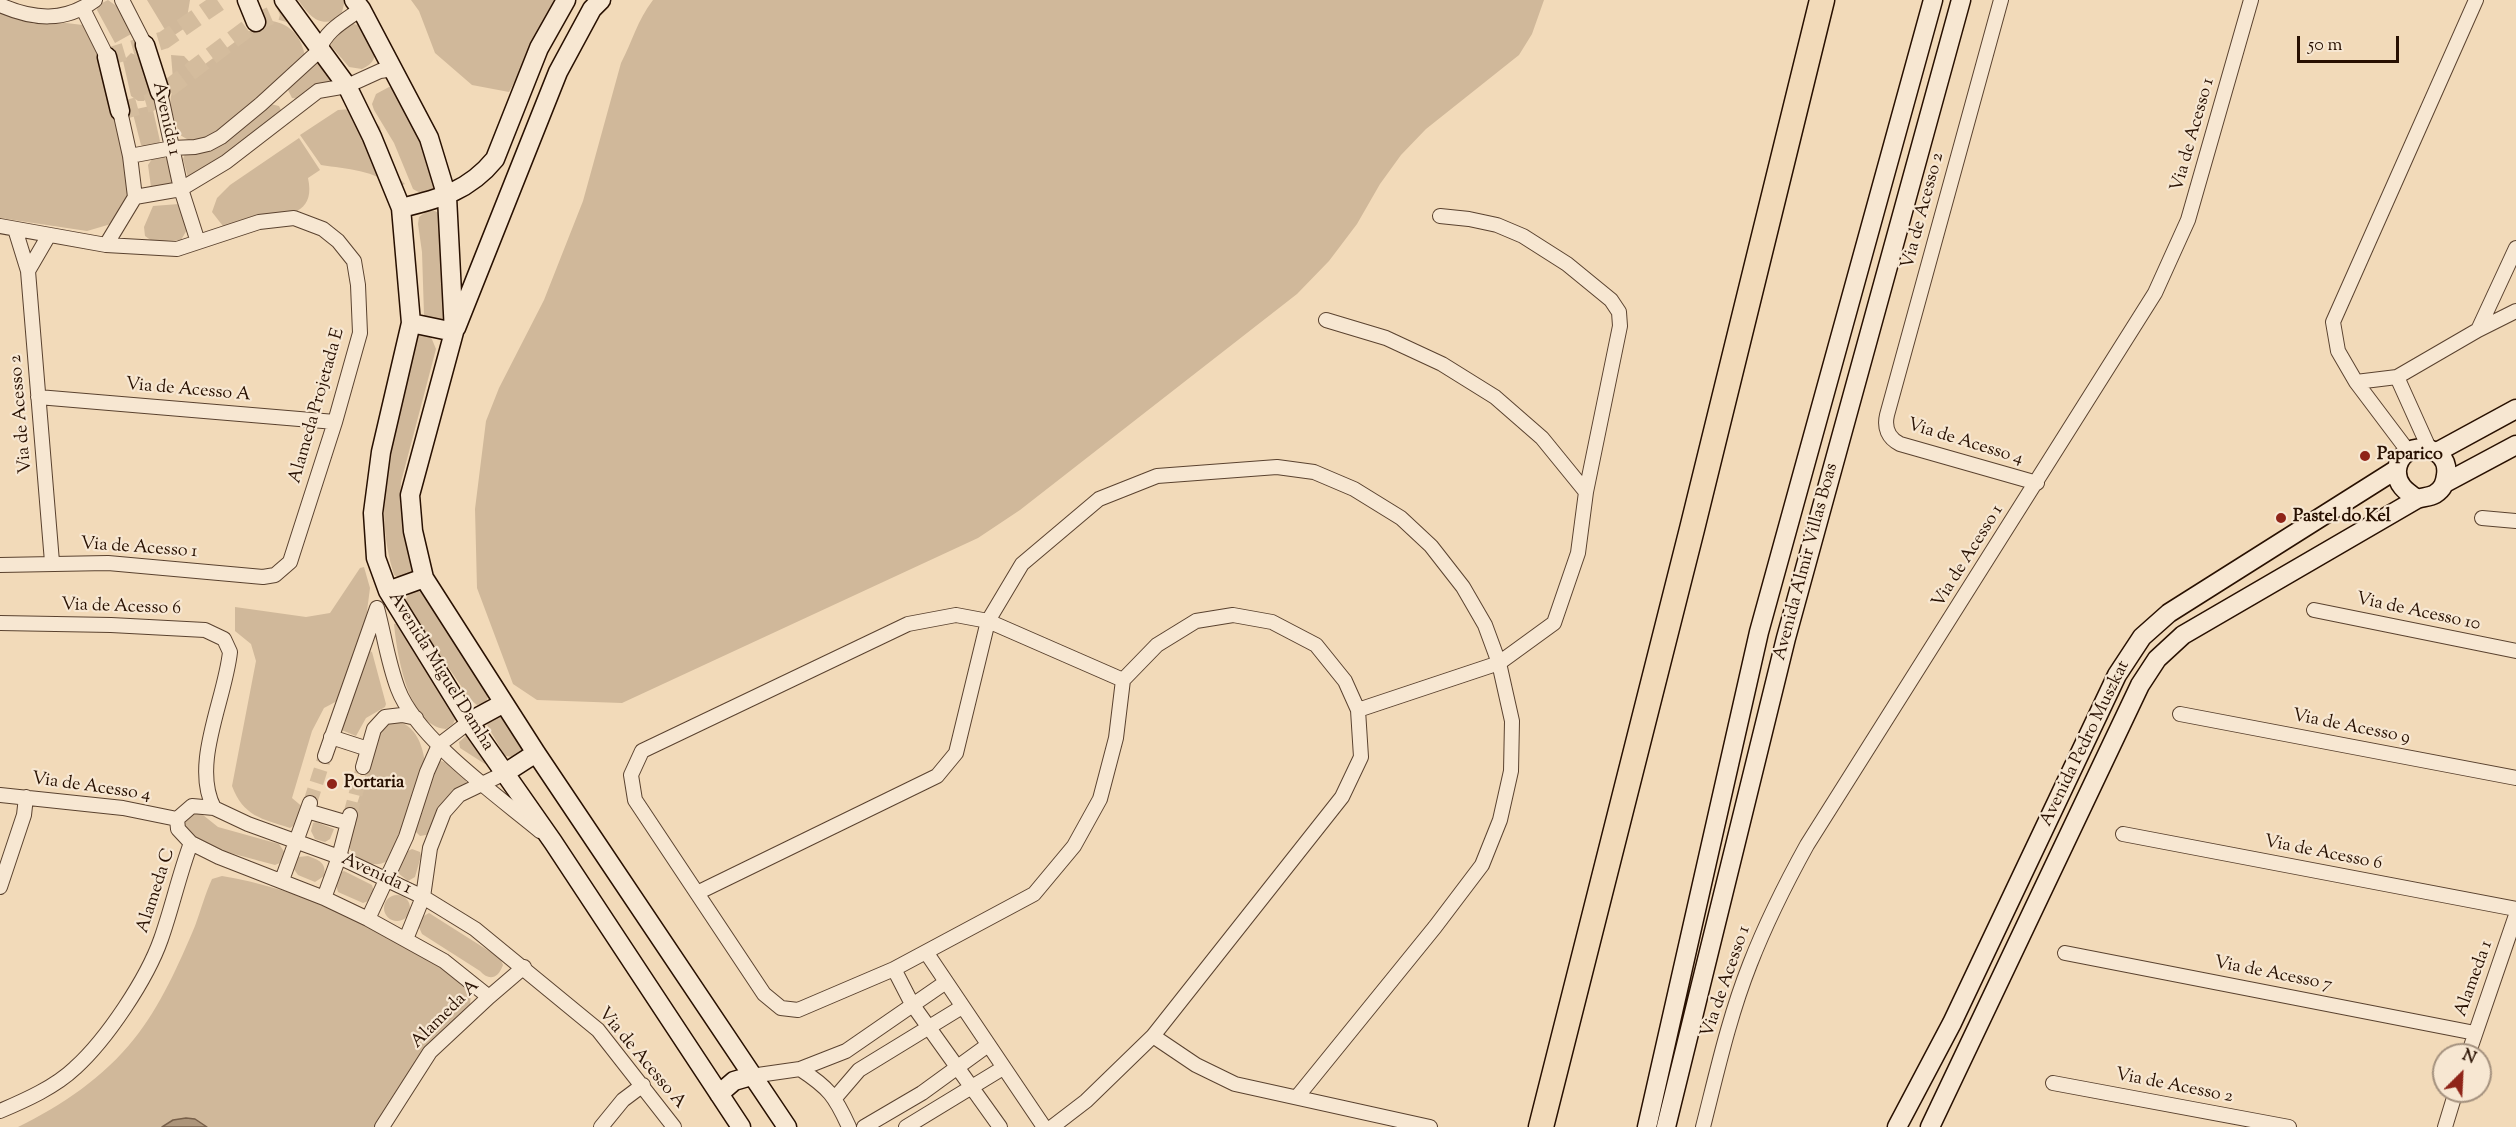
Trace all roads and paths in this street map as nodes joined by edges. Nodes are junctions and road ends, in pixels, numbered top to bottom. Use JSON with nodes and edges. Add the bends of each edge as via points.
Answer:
{"nodes":[{"id":1,"x":122,"y":0,"type":"edge"},
{"id":2,"x":247,"y":0,"type":"edge"},
{"id":3,"x":284,"y":0,"type":"edge"},
{"id":4,"x":566,"y":0,"type":"edge"},
{"id":5,"x":601,"y":0,"type":"edge"},
{"id":6,"x":1822,"y":0,"type":"edge"},
{"id":7,"x":1836,"y":0,"type":"edge"},
{"id":8,"x":1933,"y":0,"type":"edge"},
{"id":9,"x":1961,"y":0,"type":"edge"},
{"id":10,"x":2001,"y":0,"type":"edge"},
{"id":11,"x":2251,"y":0,"type":"edge"},
{"id":12,"x":2476,"y":0,"type":"edge"},
{"id":13,"x":89,"y":4,"type":"edge"},
{"id":14,"x":0,"y":5,"type":"edge"},
{"id":15,"x":357,"y":5,"type":"edge"},
{"id":16,"x":256,"y":22,"type":"dead end"},
{"id":17,"x":145,"y":45,"type":"joint"},
{"id":18,"x":320,"y":50,"type":"junction"},
{"id":19,"x":107,"y":57,"type":"joint"},
{"id":20,"x":393,"y":69,"type":"junction"},
{"id":21,"x":347,"y":86,"type":"junction"},
{"id":22,"x":160,"y":92,"type":"joint"},
{"id":23,"x":274,"y":92,"type":"junction"},
{"id":24,"x":120,"y":111,"type":"joint"},
{"id":25,"x":292,"y":111,"type":"junction"},
{"id":26,"x":172,"y":147,"type":"junction"},
{"id":27,"x":130,"y":156,"type":"junction"},
{"id":28,"x":181,"y":189,"type":"junction"},
{"id":29,"x":447,"y":196,"type":"junction"},
{"id":30,"x":135,"y":197,"type":"junction"},
{"id":31,"x":401,"y":208,"type":"junction"},
{"id":32,"x":1440,"y":216,"type":"dead end"},
{"id":33,"x":0,"y":226,"type":"edge"},
{"id":34,"x":15,"y":229,"type":"junction"},
{"id":35,"x":49,"y":235,"type":"junction"},
{"id":36,"x":198,"y":242,"type":"junction"},
{"id":37,"x":106,"y":245,"type":"junction"},
{"id":38,"x":2516,"y":248,"type":"edge"},
{"id":39,"x":28,"y":271,"type":"junction"},
{"id":40,"x":2512,"y":272,"type":"edge"},
{"id":41,"x":2516,"y":311,"type":"edge"},
{"id":42,"x":1326,"y":320,"type":"dead end"},
{"id":43,"x":411,"y":323,"type":"junction"},
{"id":44,"x":2478,"y":330,"type":"junction"},
{"id":45,"x":454,"y":333,"type":"junction"},
{"id":46,"x":2397,"y":377,"type":"junction"},
{"id":47,"x":2356,"y":382,"type":"junction"},
{"id":48,"x":38,"y":397,"type":"junction"},
{"id":49,"x":2516,"y":409,"type":"edge"},
{"id":50,"x":335,"y":422,"type":"junction"},
{"id":51,"x":1887,"y":432,"type":"joint"},
{"id":52,"x":2516,"y":444,"type":"edge"},
{"id":53,"x":2433,"y":450,"type":"junction"},
{"id":54,"x":2408,"y":451,"type":"junction"},
{"id":55,"x":2397,"y":469,"type":"junction"},
{"id":56,"x":2037,"y":483,"type":"junction"},
{"id":57,"x":2445,"y":483,"type":"junction"},
{"id":58,"x":1586,"y":492,"type":"junction"},
{"id":59,"x":2417,"y":499,"type":"junction"},
{"id":60,"x":2482,"y":518,"type":"dead end"},
{"id":61,"x":2516,"y":521,"type":"edge"},
{"id":62,"x":52,"y":562,"type":"junction"},
{"id":63,"x":0,"y":565,"type":"edge"},
{"id":64,"x":275,"y":575,"type":"joint"},
{"id":65,"x":424,"y":578,"type":"junction"},
{"id":66,"x":388,"y":591,"type":"junction"},
{"id":67,"x":377,"y":608,"type":"junction"},
{"id":68,"x":2314,"y":610,"type":"dead end"},
{"id":69,"x":988,"y":621,"type":"junction"},
{"id":70,"x":0,"y":623,"type":"edge"},
{"id":71,"x":2516,"y":651,"type":"edge"},
{"id":72,"x":1499,"y":663,"type":"junction"},
{"id":73,"x":1123,"y":680,"type":"junction"},
{"id":74,"x":504,"y":703,"type":"junction"},
{"id":75,"x":1358,"y":710,"type":"junction"},
{"id":76,"x":2180,"y":714,"type":"dead end"},
{"id":77,"x":416,"y":718,"type":"junction"},
{"id":78,"x":469,"y":722,"type":"junction"},
{"id":79,"x":331,"y":737,"type":"junction"},
{"id":80,"x":439,"y":745,"type":"junction"},
{"id":81,"x":368,"y":749,"type":"junction"},
{"id":82,"x":536,"y":753,"type":"junction"},
{"id":83,"x":325,"y":756,"type":"tunnel mouth"},
{"id":84,"x":363,"y":767,"type":"tunnel mouth"},
{"id":85,"x":505,"y":773,"type":"junction"},
{"id":86,"x":2516,"y":778,"type":"edge"},
{"id":87,"x":484,"y":784,"type":"junction"},
{"id":88,"x":0,"y":795,"type":"edge"},
{"id":89,"x":26,"y":797,"type":"junction"},
{"id":90,"x":214,"y":808,"type":"junction"},
{"id":91,"x":177,"y":819,"type":"junction"},
{"id":92,"x":2123,"y":834,"type":"dead end"},
{"id":93,"x":406,"y":837,"type":"junction"},
{"id":94,"x":295,"y":842,"type":"junction"},
{"id":95,"x":553,"y":842,"type":"junction"},
{"id":96,"x":191,"y":843,"type":"junction"},
{"id":97,"x":430,"y":848,"type":"junction"},
{"id":98,"x":339,"y":857,"type":"junction"},
{"id":99,"x":282,"y":880,"type":"junction"},
{"id":100,"x":386,"y":880,"type":"junction"},
{"id":101,"x":0,"y":887,"type":"edge"},
{"id":102,"x":697,"y":893,"type":"junction"},
{"id":103,"x":423,"y":897,"type":"junction"},
{"id":104,"x":324,"y":898,"type":"junction"},
{"id":105,"x":2516,"y":909,"type":"edge"},
{"id":106,"x":2516,"y":915,"type":"edge"},
{"id":107,"x":368,"y":919,"type":"junction"},
{"id":108,"x":406,"y":939,"type":"junction"},
{"id":109,"x":926,"y":952,"type":"junction"},
{"id":110,"x":2065,"y":953,"type":"dead end"},
{"id":111,"x":524,"y":967,"type":"junction"},
{"id":112,"x":894,"y":969,"type":"junction"},
{"id":113,"x":946,"y":982,"type":"junction"},
{"id":114,"x":489,"y":997,"type":"junction"},
{"id":115,"x":912,"y":1004,"type":"junction"},
{"id":116,"x":962,"y":1006,"type":"junction"},
{"id":117,"x":928,"y":1026,"type":"junction"},
{"id":118,"x":2475,"y":1033,"type":"junction"},
{"id":119,"x":1153,"y":1036,"type":"junction"},
{"id":120,"x":2472,"y":1043,"type":"edge"},
{"id":121,"x":988,"y":1045,"type":"junction"},
{"id":122,"x":846,"y":1050,"type":"junction"},
{"id":123,"x":958,"y":1066,"type":"junction"},
{"id":124,"x":1003,"y":1068,"type":"junction"},
{"id":125,"x":800,"y":1069,"type":"junction"},
{"id":126,"x":859,"y":1070,"type":"junction"},
{"id":127,"x":751,"y":1076,"type":"junction"},
{"id":128,"x":2053,"y":1083,"type":"dead end"},
{"id":129,"x":644,"y":1085,"type":"junction"},
{"id":130,"x":972,"y":1085,"type":"junction"},
{"id":131,"x":719,"y":1094,"type":"junction"},
{"id":132,"x":1297,"y":1097,"type":"junction"},
{"id":133,"x":835,"y":1098,"type":"junction"},
{"id":134,"x":2452,"y":1103,"type":"edge"},
{"id":135,"x":0,"y":1111,"type":"edge"},
{"id":136,"x":382,"y":1127,"type":"edge"},
{"id":137,"x":601,"y":1127,"type":"edge"},
{"id":138,"x":674,"y":1127,"type":"edge"},
{"id":139,"x":741,"y":1127,"type":"edge"},
{"id":140,"x":787,"y":1127,"type":"edge"},
{"id":141,"x":849,"y":1127,"type":"edge"},
{"id":142,"x":864,"y":1127,"type":"edge"},
{"id":143,"x":906,"y":1127,"type":"edge"},
{"id":144,"x":1000,"y":1127,"type":"edge"},
{"id":145,"x":1044,"y":1127,"type":"edge"},
{"id":146,"x":1052,"y":1127,"type":"edge"},
{"id":147,"x":1430,"y":1127,"type":"edge"},
{"id":148,"x":1541,"y":1127,"type":"edge"},
{"id":149,"x":1556,"y":1127,"type":"edge"},
{"id":150,"x":1647,"y":1127,"type":"edge"},
{"id":151,"x":1666,"y":1127,"type":"edge"},
{"id":152,"x":1703,"y":1127,"type":"edge"},
{"id":153,"x":1897,"y":1127,"type":"edge"},
{"id":154,"x":1930,"y":1127,"type":"edge"},
{"id":155,"x":2289,"y":1127,"type":"edge"},
{"id":156,"x":2445,"y":1127,"type":"edge"}],
"edges":[{"from":1,"to":17,"type":"street","name":"Avenida 1"},
{"from":2,"to":16,"type":"street"},
{"from":3,"to":18,"type":"street","name":"Avenida Miguel Damha"},
{"from":4,"to":29,"type":"street","via":[[539,48],[495,159],[484,172]]},
{"from":5,"to":45,"type":"street","via":[[592,9],[558,72]]},
{"from":6,"to":148,"type":"highway"},
{"from":7,"to":149,"type":"highway"},
{"from":8,"to":150,"type":"street","name":"Avenida Almir Villas Boas","via":[[1759,632]]},
{"from":9,"to":151,"type":"street","name":"Avenida Almir Villas Boas","via":[[1786,638]]},
{"from":10,"to":51,"type":"street","name":"Via de Acesso 2","via":[[1887,416]]},
{"from":11,"to":56,"type":"street","name":"Via de Acesso 1","via":[[2200,182],[2155,293]]},
{"from":12,"to":47,"type":"street","via":[[2333,322],[2338,351]]},
{"from":13,"to":14,"type":"street","via":[[62,17],[37,16]]},
{"from":13,"to":19,"type":"street"},
{"from":15,"to":18,"type":"street","via":[[328,33]]},
{"from":15,"to":20,"type":"street","name":"Avenida Miguel Damha"},
{"from":17,"to":22,"type":"street","name":"Avenida 1"},
{"from":18,"to":21,"type":"street","name":"Avenida Miguel Damha"},
{"from":18,"to":23,"type":"street"},
{"from":19,"to":24,"type":"street"},
{"from":20,"to":21,"type":"street"},
{"from":20,"to":29,"type":"street","name":"Avenida Miguel Damha","via":[[429,138]]},
{"from":21,"to":25,"type":"street","via":[[318,91]]},
{"from":21,"to":31,"type":"street","name":"Avenida Miguel Damha"},
{"from":22,"to":26,"type":"street","name":"Avenida 1"},
{"from":23,"to":25,"type":"street"},
{"from":23,"to":26,"type":"street","via":[[208,144]]},
{"from":24,"to":27,"type":"street"},
{"from":25,"to":28,"type":"street","via":[[226,162]]},
{"from":26,"to":27,"type":"street"},
{"from":26,"to":28,"type":"street","name":"Avenida 1"},
{"from":27,"to":30,"type":"street"},
{"from":28,"to":30,"type":"street"},
{"from":28,"to":36,"type":"street","name":"Avenida 1"},
{"from":29,"to":31,"type":"street"},
{"from":29,"to":45,"type":"street","name":"Avenida Miguel Damha"},
{"from":30,"to":37,"type":"street"},
{"from":31,"to":43,"type":"street","name":"Avenida Miguel Damha"},
{"from":32,"to":58,"type":"street","via":[[1497,225],[1523,236],[1567,264],[1617,308],[1620,326]]},
{"from":33,"to":34,"type":"street"},
{"from":34,"to":35,"type":"street"},
{"from":34,"to":39,"type":"street","name":"Via de Acesso 2"},
{"from":35,"to":37,"type":"street"},
{"from":35,"to":39,"type":"street"},
{"from":36,"to":37,"type":"street","via":[[177,249]]},
{"from":36,"to":50,"type":"street","name":"Alameda Projetada E","via":[[259,222],[294,218],[338,241],[354,261],[360,333]]},
{"from":38,"to":40,"type":"street"},
{"from":39,"to":48,"type":"street","name":"Via de Acesso 2"},
{"from":40,"to":44,"type":"street"},
{"from":41,"to":44,"type":"street"},
{"from":42,"to":58,"type":"street","via":[[1386,338],[1433,360],[1495,398],[1542,438]]},
{"from":43,"to":45,"type":"street"},
{"from":43,"to":66,"type":"street","name":"Avenida Miguel Damha","via":[[381,452],[373,513],[376,558]]},
{"from":44,"to":46,"type":"street"},
{"from":45,"to":65,"type":"street","name":"Avenida Miguel Damha","via":[[411,495],[413,531]]},
{"from":46,"to":47,"type":"street"},
{"from":46,"to":53,"type":"street"},
{"from":47,"to":54,"type":"street"},
{"from":48,"to":50,"type":"street","name":"Via de Acesso A"},
{"from":48,"to":62,"type":"street","name":"Via de Acesso 2"},
{"from":49,"to":53,"type":"street"},
{"from":50,"to":64,"type":"street","name":"Alameda Projetada E","via":[[290,562]]},
{"from":51,"to":56,"type":"street","name":"Via de Acesso 4","via":[[1900,444]]},
{"from":52,"to":57,"type":"street"},
{"from":53,"to":54,"type":"street"},
{"from":53,"to":57,"type":"street","via":[[2445,462]]},
{"from":54,"to":55,"type":"street"},
{"from":55,"to":59,"type":"street","via":[[2403,489]]},
{"from":55,"to":153,"type":"street","name":"Avenida Pedro Muszkat","via":[[2169,613],[2142,637],[2117,675],[1952,1023]]},
{"from":56,"to":152,"type":"street","name":"Via de Acesso 1","via":[[1786,884],[1749,965]]},
{"from":57,"to":59,"type":"street","via":[[2436,494]]},
{"from":58,"to":72,"type":"street","via":[[1578,553],[1554,623]]},
{"from":59,"to":154,"type":"street","name":"Avenida Pedro Muszkat","via":[[2183,635],[2157,659],[2140,686]]},
{"from":60,"to":61,"type":"street"},
{"from":62,"to":63,"type":"street","name":"Via de Acesso 1"},
{"from":62,"to":64,"type":"street","name":"Via de Acesso 1"},
{"from":65,"to":66,"type":"street"},
{"from":65,"to":74,"type":"street","name":"Avenida Miguel Damha"},
{"from":66,"to":67,"type":"street"},
{"from":66,"to":78,"type":"street","name":"Avenida Miguel Damha"},
{"from":67,"to":77,"type":"street","via":[[398,690]]},
{"from":67,"to":79,"type":"street"},
{"from":68,"to":71,"type":"street","name":"Via de Acesso 10"},
{"from":69,"to":72,"type":"street","via":[[1022,564],[1098,499],[1157,476],[1277,467],[1314,472],[1354,489],[1401,518],[1431,546],[1463,587],[1485,625]]},
{"from":69,"to":73,"type":"street"},
{"from":69,"to":102,"type":"street","via":[[956,753],[937,776]]},
{"from":69,"to":102,"type":"street","via":[[956,615],[908,624],[642,751],[631,774],[635,800]]},
{"from":70,"to":90,"type":"street","name":"Via de Acesso 6","via":[[205,630],[224,639],[230,652],[206,764],[206,789]]},
{"from":72,"to":75,"type":"street"},
{"from":72,"to":132,"type":"street","via":[[1512,721],[1511,771],[1500,820],[1482,865]]},
{"from":73,"to":75,"type":"street","via":[[1157,645],[1196,621],[1233,615],[1272,622],[1316,645],[1346,681]]},
{"from":73,"to":109,"type":"street","via":[[1116,738],[1100,799],[1074,846],[1034,894]]},
{"from":74,"to":78,"type":"street"},
{"from":74,"to":82,"type":"street","name":"Avenida Miguel Damha"},
{"from":75,"to":119,"type":"street","via":[[1361,757],[1342,797]]},
{"from":76,"to":86,"type":"street","name":"Via de Acesso 9"},
{"from":77,"to":80,"type":"street"},
{"from":77,"to":81,"type":"street","via":[[385,717],[374,729]]},
{"from":78,"to":80,"type":"street"},
{"from":78,"to":85,"type":"street","name":"Avenida Miguel Damha"},
{"from":79,"to":81,"type":"street"},
{"from":79,"to":83,"type":"street"},
{"from":80,"to":87,"type":"street"},
{"from":80,"to":93,"type":"street"},
{"from":81,"to":84,"type":"street"},
{"from":82,"to":85,"type":"street"},
{"from":82,"to":127,"type":"street","name":"Avenida Miguel Damha"},
{"from":85,"to":87,"type":"street"},
{"from":85,"to":95,"type":"street","name":"Avenida Miguel Damha"},
{"from":87,"to":95,"type":"street"},
{"from":87,"to":97,"type":"street","via":[[459,795],[444,812]]},
{"from":88,"to":89,"type":"street","name":"Via de Acesso 4"},
{"from":89,"to":91,"type":"street","name":"Via de Acesso 4","via":[[123,808]]},
{"from":89,"to":101,"type":"street","via":[[24,816]]},
{"from":90,"to":91,"type":"street","via":[[192,806]]},
{"from":90,"to":94,"type":"street","name":"Avenida 1"},
{"from":91,"to":96,"type":"street","name":"Alameda C","via":[[178,828]]},
{"from":92,"to":105,"type":"street","name":"Via de Acesso 6"},
{"from":93,"to":97,"type":"street"},
{"from":93,"to":100,"type":"street"},
{"from":94,"to":98,"type":"street","name":"Avenida 1"},
{"from":94,"to":98,"type":"street","via":[[308,807],[349,819]]},
{"from":94,"to":99,"type":"street"},
{"from":95,"to":131,"type":"street","name":"Avenida Miguel Damha"},
{"from":96,"to":99,"type":"street"},
{"from":96,"to":135,"type":"street","name":"Alameda C","via":[[161,940],[142,982],[115,1020],[75,1068],[30,1098]]},
{"from":97,"to":103,"type":"street"},
{"from":98,"to":100,"type":"street","name":"Avenida 1"},
{"from":98,"to":104,"type":"street"},
{"from":99,"to":104,"type":"street"},
{"from":100,"to":103,"type":"street","name":"Avenida 1"},
{"from":100,"to":107,"type":"street"},
{"from":102,"to":112,"type":"street","via":[[764,994],[781,1008],[798,1010]]},
{"from":103,"to":108,"type":"street"},
{"from":103,"to":111,"type":"street","name":"Avenida 1","via":[[475,929]]},
{"from":104,"to":107,"type":"street"},
{"from":106,"to":118,"type":"street","name":"Alameda 1"},
{"from":107,"to":108,"type":"street"},
{"from":108,"to":114,"type":"street","via":[[444,961]]},
{"from":109,"to":112,"type":"street"},
{"from":109,"to":113,"type":"street"},
{"from":110,"to":118,"type":"street","name":"Via de Acesso 7"},
{"from":111,"to":114,"type":"street","name":"Alameda A"},
{"from":111,"to":129,"type":"street","name":"Via de Acesso A","via":[[598,1030]]},
{"from":112,"to":115,"type":"street"},
{"from":113,"to":115,"type":"street"},
{"from":113,"to":116,"type":"street"},
{"from":114,"to":136,"type":"street","name":"Alameda A","via":[[430,1052]]},
{"from":115,"to":117,"type":"street"},
{"from":115,"to":122,"type":"street"},
{"from":116,"to":117,"type":"street"},
{"from":116,"to":121,"type":"street"},
{"from":117,"to":123,"type":"street"},
{"from":117,"to":126,"type":"street"},
{"from":118,"to":120,"type":"street","name":"Alameda 1"},
{"from":119,"to":132,"type":"street","via":[[1196,1065],[1234,1084]]},
{"from":119,"to":146,"type":"street","via":[[1086,1101]]},
{"from":121,"to":123,"type":"street"},
{"from":121,"to":124,"type":"street"},
{"from":122,"to":125,"type":"street"},
{"from":122,"to":126,"type":"street"},
{"from":123,"to":130,"type":"street"},
{"from":123,"to":142,"type":"street","via":[[922,1093]]},
{"from":124,"to":130,"type":"street"},
{"from":124,"to":145,"type":"street"},
{"from":125,"to":127,"type":"street"},
{"from":125,"to":133,"type":"street"},
{"from":126,"to":133,"type":"street"},
{"from":127,"to":131,"type":"street","via":[[734,1081]]},
{"from":127,"to":140,"type":"street","name":"Avenida Miguel Damha"},
{"from":128,"to":155,"type":"street","name":"Via de Acesso 2"},
{"from":129,"to":137,"type":"street","via":[[623,1100]]},
{"from":129,"to":138,"type":"street","name":"Via de Acesso A"},
{"from":130,"to":143,"type":"street"},
{"from":130,"to":144,"type":"street"},
{"from":131,"to":139,"type":"street","name":"Avenida Miguel Damha"},
{"from":132,"to":147,"type":"street"},
{"from":133,"to":141,"type":"street"},
{"from":134,"to":156,"type":"street"}]}
